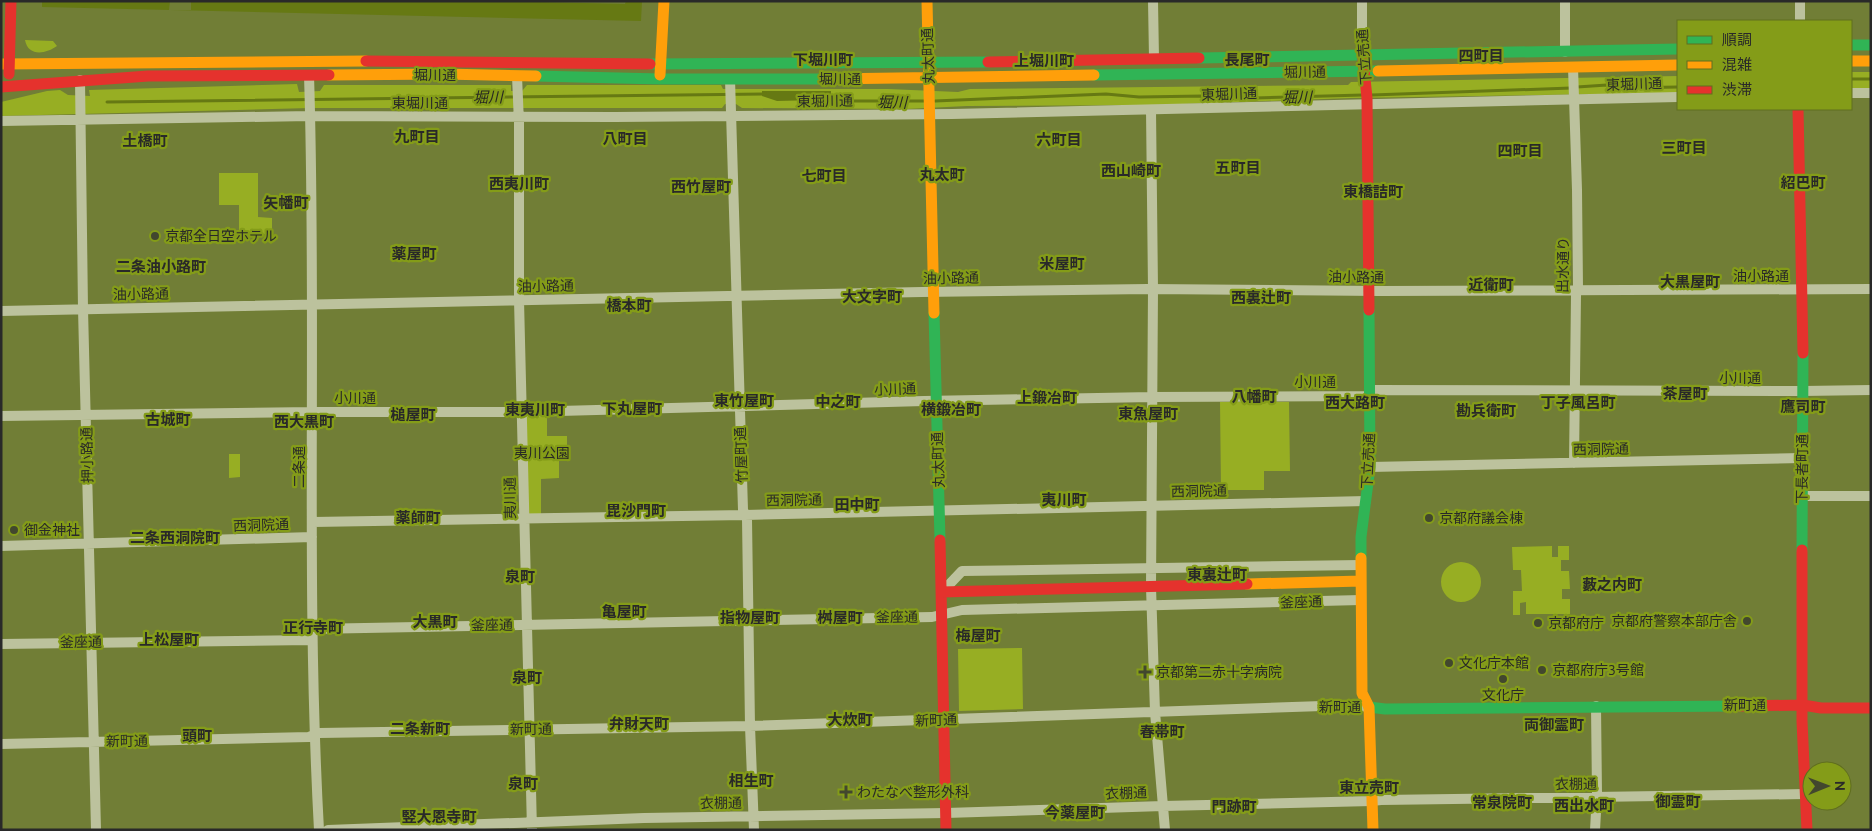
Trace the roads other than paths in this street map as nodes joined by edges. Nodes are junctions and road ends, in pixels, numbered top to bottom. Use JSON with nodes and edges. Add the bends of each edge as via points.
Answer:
{"nodes":[{"id":1,"x":11,"y":1,"type":"edge"},
{"id":2,"x":664,"y":1,"type":"edge"},
{"id":3,"x":927,"y":1,"type":"edge"},
{"id":4,"x":1153,"y":1,"type":"edge"},
{"id":5,"x":1362,"y":1,"type":"edge"},
{"id":6,"x":1564,"y":1,"type":"edge"},
{"id":7,"x":1800,"y":1,"type":"edge"},
{"id":8,"x":1800,"y":20,"type":"edge"},
{"id":9,"x":1852,"y":45,"type":"edge"},
{"id":10,"x":1871,"y":45,"type":"edge"},
{"id":11,"x":1677,"y":49,"type":"edge"},
{"id":12,"x":1565,"y":52,"type":"junction"},
{"id":13,"x":1362,"y":56,"type":"junction"},
{"id":14,"x":1154,"y":58,"type":"junction"},
{"id":15,"x":1871,"y":60,"type":"edge"},
{"id":16,"x":1852,"y":61,"type":"edge"},
{"id":17,"x":929,"y":63,"type":"junction"},
{"id":18,"x":5,"y":64,"type":"edge"},
{"id":19,"x":661,"y":64,"type":"junction"},
{"id":20,"x":1677,"y":64,"type":"edge"},
{"id":21,"x":1573,"y":72,"type":"junction"},
{"id":22,"x":309,"y":75,"type":"junction"},
{"id":23,"x":517,"y":76,"type":"junction"},
{"id":24,"x":1366,"y":77,"type":"junction"},
{"id":25,"x":929,"y":78,"type":"junction"},
{"id":26,"x":660,"y":79,"type":"junction"},
{"id":27,"x":80,"y":80,"type":"junction"},
{"id":28,"x":730,"y":84,"type":"junction"},
{"id":29,"x":5,"y":87,"type":"edge"},
{"id":30,"x":1852,"y":93,"type":"edge"},
{"id":31,"x":1871,"y":93,"type":"edge"},
{"id":32,"x":1677,"y":97,"type":"edge"},
{"id":33,"x":1574,"y":98,"type":"junction"},
{"id":34,"x":1366,"y":101,"type":"junction"},
{"id":35,"x":1151,"y":110,"type":"junction"},
{"id":36,"x":1798,"y":110,"type":"edge"},
{"id":37,"x":930,"y":111,"type":"junction"},
{"id":38,"x":310,"y":112,"type":"junction"},
{"id":39,"x":731,"y":112,"type":"junction"},
{"id":40,"x":518,"y":113,"type":"junction"},
{"id":41,"x":80,"y":117,"type":"junction"},
{"id":42,"x":1,"y":121,"type":"edge"},
{"id":43,"x":1153,"y":289,"type":"junction"},
{"id":44,"x":1871,"y":289,"type":"edge"},
{"id":45,"x":1801,"y":290,"type":"junction"},
{"id":46,"x":1369,"y":291,"type":"junction"},
{"id":47,"x":1577,"y":291,"type":"junction"},
{"id":48,"x":933,"y":292,"type":"junction"},
{"id":49,"x":737,"y":295,"type":"junction"},
{"id":50,"x":519,"y":300,"type":"junction"},
{"id":51,"x":312,"y":304,"type":"junction"},
{"id":52,"x":84,"y":309,"type":"junction"},
{"id":53,"x":1,"y":312,"type":"edge"},
{"id":54,"x":1871,"y":390,"type":"edge"},
{"id":55,"x":1574,"y":391,"type":"junction"},
{"id":56,"x":1803,"y":392,"type":"junction"},
{"id":57,"x":1370,"y":393,"type":"junction"},
{"id":58,"x":1152,"y":397,"type":"junction"},
{"id":59,"x":936,"y":401,"type":"junction"},
{"id":60,"x":738,"y":407,"type":"junction"},
{"id":61,"x":313,"y":412,"type":"junction"},
{"id":62,"x":522,"y":412,"type":"junction"},
{"id":63,"x":86,"y":415,"type":"junction"},
{"id":64,"x":1,"y":416,"type":"edge"},
{"id":65,"x":1802,"y":458,"type":"junction"},
{"id":66,"x":1574,"y":463,"type":"junction"},
{"id":67,"x":1370,"y":467,"type":"junction"},
{"id":68,"x":1801,"y":496,"type":"junction"},
{"id":69,"x":1871,"y":496,"type":"edge"},
{"id":70,"x":1366,"y":501,"type":"junction"},
{"id":71,"x":1152,"y":506,"type":"junction"},
{"id":72,"x":940,"y":511,"type":"junction"},
{"id":73,"x":745,"y":515,"type":"junction"},
{"id":74,"x":524,"y":519,"type":"junction"},
{"id":75,"x":313,"y":522,"type":"junction"},
{"id":76,"x":312,"y":537,"type":"junction"},
{"id":77,"x":89,"y":543,"type":"junction"},
{"id":78,"x":1,"y":546,"type":"edge"},
{"id":79,"x":1361,"y":565,"type":"junction"},
{"id":80,"x":1151,"y":569,"type":"junction"},
{"id":81,"x":1361,"y":582,"type":"junction"},
{"id":82,"x":1151,"y":587,"type":"junction"},
{"id":83,"x":1021,"y":590,"type":"junction"},
{"id":84,"x":942,"y":592,"type":"junction"},
{"id":85,"x":1361,"y":600,"type":"junction"},
{"id":86,"x":1152,"y":606,"type":"junction"},
{"id":87,"x":1021,"y":609,"type":"junction"},
{"id":88,"x":943,"y":614,"type":"junction"},
{"id":89,"x":749,"y":620,"type":"junction"},
{"id":90,"x":527,"y":624,"type":"junction"},
{"id":91,"x":312,"y":629,"type":"junction"},
{"id":92,"x":311,"y":640,"type":"junction"},
{"id":93,"x":92,"y":641,"type":"junction"},
{"id":94,"x":1,"y":644,"type":"edge"},
{"id":95,"x":1803,"y":705,"type":"junction"},
{"id":96,"x":1596,"y":706,"type":"junction"},
{"id":97,"x":1369,"y":707,"type":"junction"},
{"id":98,"x":1871,"y":708,"type":"edge"},
{"id":99,"x":1155,"y":712,"type":"junction"},
{"id":100,"x":945,"y":720,"type":"junction"},
{"id":101,"x":750,"y":726,"type":"junction"},
{"id":102,"x":529,"y":729,"type":"junction"},
{"id":103,"x":314,"y":734,"type":"junction"},
{"id":104,"x":94,"y":742,"type":"junction"},
{"id":105,"x":1,"y":744,"type":"edge"},
{"id":106,"x":1804,"y":761,"type":"edge"},
{"id":107,"x":1802,"y":794,"type":"edge"},
{"id":108,"x":1596,"y":798,"type":"junction"},
{"id":109,"x":1372,"y":802,"type":"junction"},
{"id":110,"x":1163,"y":806,"type":"junction"},
{"id":111,"x":1805,"y":811,"type":"edge"},
{"id":112,"x":946,"y":813,"type":"junction"},
{"id":113,"x":753,"y":816,"type":"junction"},
{"id":114,"x":531,"y":826,"type":"edge"},
{"id":115,"x":96,"y":830,"type":"edge"},
{"id":116,"x":320,"y":830,"type":"edge"},
{"id":117,"x":328,"y":830,"type":"edge"},
{"id":118,"x":754,"y":830,"type":"edge"},
{"id":119,"x":946,"y":830,"type":"edge"},
{"id":120,"x":1165,"y":830,"type":"edge"},
{"id":121,"x":1373,"y":830,"type":"edge"},
{"id":122,"x":1595,"y":830,"type":"edge"},
{"id":123,"x":1807,"y":830,"type":"edge"}],
"edges":[{"from":1,"to":18,"type":"main road"},
{"from":2,"to":19,"type":"main road"},
{"from":3,"to":17,"type":"main road","name":"丸太町通"},
{"from":4,"to":14,"type":"street"},
{"from":5,"to":13,"type":"street","name":"下立売通"},
{"from":6,"to":12,"type":"street"},
{"from":7,"to":8,"type":"street"},
{"from":9,"to":10,"type":"main road"},
{"from":11,"to":12,"type":"main road","name":"堀川通"},
{"from":12,"to":13,"type":"main road","name":"堀川通"},
{"from":13,"to":14,"type":"main road","name":"堀川通"},
{"from":13,"to":24,"type":"main road","name":"下立売通"},
{"from":14,"to":17,"type":"main road","name":"堀川通"},
{"from":15,"to":16,"type":"main road"},
{"from":17,"to":19,"type":"main road","name":"堀川通"},
{"from":17,"to":25,"type":"main road","name":"丸太町通"},
{"from":18,"to":19,"type":"main road","name":"堀川通","via":[[309,60]]},
{"from":18,"to":29,"type":"main road"},
{"from":19,"to":26,"type":"main road"},
{"from":20,"to":21,"type":"main road","name":"堀川通"},
{"from":21,"to":24,"type":"main road","name":"堀川通"},
{"from":21,"to":33,"type":"street","name":"出水通り"},
{"from":22,"to":23,"type":"main road","name":"堀川通"},
{"from":22,"to":27,"type":"main road","name":"堀川通","via":[[148,76]]},
{"from":22,"to":38,"type":"street","name":"二条通"},
{"from":23,"to":26,"type":"main road","name":"堀川通"},
{"from":23,"to":40,"type":"street","name":"夷川通"},
{"from":24,"to":25,"type":"main road","name":"堀川通"},
{"from":24,"to":34,"type":"main road","name":"下立売通"},
{"from":25,"to":28,"type":"main road","name":"堀川通"},
{"from":25,"to":37,"type":"main road","name":"丸太町通"},
{"from":26,"to":28,"type":"main road","name":"堀川通"},
{"from":27,"to":29,"type":"main road","name":"堀川通"},
{"from":27,"to":41,"type":"street","name":"押小路通"},
{"from":28,"to":39,"type":"street","name":"竹屋町通"},
{"from":30,"to":31,"type":"street"},
{"from":32,"to":33,"type":"street","name":"東堀川通"},
{"from":33,"to":34,"type":"street","name":"東堀川通"},
{"from":33,"to":47,"type":"street","name":"出水通り"},
{"from":34,"to":35,"type":"street","name":"東堀川通"},
{"from":34,"to":46,"type":"main road","name":"下立売通"},
{"from":35,"to":37,"type":"street","name":"東堀川通"},
{"from":35,"to":43,"type":"street"},
{"from":36,"to":45,"type":"main road","name":"下長者町通"},
{"from":37,"to":39,"type":"street","name":"東堀川通"},
{"from":37,"to":48,"type":"main road","name":"丸太町通"},
{"from":38,"to":40,"type":"street","name":"東堀川通"},
{"from":38,"to":41,"type":"street","name":"東堀川通"},
{"from":38,"to":51,"type":"street","name":"二条通"},
{"from":39,"to":40,"type":"street","name":"東堀川通"},
{"from":39,"to":49,"type":"street","name":"竹屋町通"},
{"from":40,"to":50,"type":"street","name":"夷川通"},
{"from":41,"to":42,"type":"street","name":"東堀川通"},
{"from":41,"to":52,"type":"street","name":"押小路通"},
{"from":43,"to":46,"type":"street","name":"油小路通"},
{"from":43,"to":48,"type":"street","name":"油小路通"},
{"from":43,"to":58,"type":"street"},
{"from":44,"to":45,"type":"street","name":"油小路通"},
{"from":45,"to":47,"type":"street","name":"油小路通"},
{"from":45,"to":56,"type":"main road","name":"下長者町通"},
{"from":46,"to":47,"type":"street","name":"油小路通"},
{"from":46,"to":57,"type":"main road","name":"下立売通"},
{"from":47,"to":55,"type":"street","name":"出水通り"},
{"from":48,"to":49,"type":"street","name":"油小路通"},
{"from":48,"to":59,"type":"main road","name":"丸太町通"},
{"from":49,"to":50,"type":"street","name":"油小路通"},
{"from":49,"to":60,"type":"street","name":"竹屋町通"},
{"from":50,"to":51,"type":"street","name":"油小路通"},
{"from":50,"to":62,"type":"street","name":"夷川通"},
{"from":51,"to":52,"type":"street","name":"油小路通"},
{"from":51,"to":61,"type":"street","name":"二条通"},
{"from":52,"to":53,"type":"street","name":"油小路通"},
{"from":52,"to":63,"type":"street","name":"押小路通"},
{"from":54,"to":56,"type":"street","name":"小川通"},
{"from":55,"to":56,"type":"street","name":"小川通"},
{"from":55,"to":57,"type":"street","name":"小川通"},
{"from":55,"to":66,"type":"street","name":"出水通り"},
{"from":56,"to":65,"type":"main road","name":"下長者町通"},
{"from":57,"to":58,"type":"street","name":"小川通"},
{"from":57,"to":67,"type":"main road","name":"下立売通"},
{"from":58,"to":59,"type":"street","name":"小川通"},
{"from":58,"to":71,"type":"street"},
{"from":59,"to":60,"type":"street","name":"小川通"},
{"from":59,"to":72,"type":"main road","name":"丸太町通"},
{"from":60,"to":62,"type":"street","name":"小川通"},
{"from":60,"to":73,"type":"street","name":"竹屋町通"},
{"from":61,"to":62,"type":"street","name":"小川通"},
{"from":61,"to":63,"type":"street","name":"小川通"},
{"from":61,"to":75,"type":"street","name":"二条通"},
{"from":62,"to":74,"type":"street","name":"夷川通"},
{"from":63,"to":64,"type":"street","name":"小川通"},
{"from":63,"to":77,"type":"street","name":"押小路通"},
{"from":65,"to":66,"type":"street","name":"西洞院通"},
{"from":65,"to":68,"type":"main road","name":"下長者町通"},
{"from":66,"to":67,"type":"street","name":"西洞院通"},
{"from":67,"to":70,"type":"main road","name":"下立売通"},
{"from":68,"to":69,"type":"street"},
{"from":68,"to":95,"type":"main road","name":"下長者町通"},
{"from":70,"to":71,"type":"street","name":"西洞院通"},
{"from":70,"to":79,"type":"main road","name":"下立売通"},
{"from":71,"to":72,"type":"street","name":"西洞院通"},
{"from":71,"to":80,"type":"street"},
{"from":72,"to":73,"type":"street","name":"西洞院通"},
{"from":72,"to":84,"type":"main road","name":"丸太町通"},
{"from":73,"to":74,"type":"street","name":"西洞院通"},
{"from":73,"to":89,"type":"street","name":"竹屋町通"},
{"from":74,"to":75,"type":"street","name":"西洞院通"},
{"from":74,"to":90,"type":"street","name":"夷川通"},
{"from":75,"to":76,"type":"street","name":"二条通"},
{"from":76,"to":77,"type":"street","name":"西洞院通"},
{"from":76,"to":91,"type":"street","name":"二条通"},
{"from":77,"to":78,"type":"street","name":"西洞院通"},
{"from":77,"to":93,"type":"street","name":"押小路通"},
{"from":79,"to":80,"type":"street"},
{"from":79,"to":81,"type":"main road","name":"下立売通"},
{"from":80,"to":82,"type":"street"},
{"from":80,"to":84,"type":"street","via":[[962,572]]},
{"from":81,"to":82,"type":"main road","name":"釜座通"},
{"from":81,"to":85,"type":"main road","name":"下立売通"},
{"from":82,"to":83,"type":"main road","name":"釜座通"},
{"from":82,"to":86,"type":"street"},
{"from":83,"to":84,"type":"main road","name":"釜座通"},
{"from":83,"to":87,"type":"street"},
{"from":84,"to":88,"type":"main road","name":"丸太町通"},
{"from":85,"to":86,"type":"street","name":"釜座通"},
{"from":85,"to":97,"type":"main road","name":"下立売通","via":[[1362,693]]},
{"from":86,"to":87,"type":"street","name":"釜座通"},
{"from":86,"to":99,"type":"street"},
{"from":87,"to":88,"type":"street","name":"釜座通","via":[[962,610]]},
{"from":88,"to":89,"type":"street","name":"釜座通","via":[[932,617]]},
{"from":88,"to":100,"type":"main road","name":"丸太町通"},
{"from":89,"to":90,"type":"street","name":"釜座通"},
{"from":89,"to":101,"type":"street","name":"竹屋町通"},
{"from":90,"to":91,"type":"street","name":"釜座通"},
{"from":90,"to":102,"type":"street","name":"夷川通"},
{"from":91,"to":92,"type":"street","name":"二条通"},
{"from":92,"to":93,"type":"street","name":"釜座通"},
{"from":92,"to":103,"type":"street","name":"二条通"},
{"from":93,"to":94,"type":"street","name":"釜座通"},
{"from":93,"to":104,"type":"street","name":"押小路通"},
{"from":95,"to":96,"type":"main road","name":"新町通"},
{"from":95,"to":98,"type":"main road","name":"新町通"},
{"from":95,"to":106,"type":"main road","name":"下長者町通"},
{"from":96,"to":97,"type":"main road","name":"新町通"},
{"from":96,"to":108,"type":"street"},
{"from":97,"to":99,"type":"street","name":"新町通"},
{"from":97,"to":109,"type":"main road","name":"下立売通"},
{"from":99,"to":100,"type":"street","name":"新町通"},
{"from":99,"to":110,"type":"street"},
{"from":100,"to":101,"type":"street","name":"新町通"},
{"from":100,"to":112,"type":"main road","name":"丸太町通"},
{"from":101,"to":102,"type":"street","name":"新町通"},
{"from":101,"to":113,"type":"street","name":"竹屋町通"},
{"from":102,"to":103,"type":"street","name":"新町通"},
{"from":102,"to":114,"type":"street","name":"夷川通"},
{"from":103,"to":104,"type":"street","name":"新町通","via":[[309,737]]},
{"from":103,"to":116,"type":"street","name":"二条通"},
{"from":104,"to":105,"type":"street","name":"新町通"},
{"from":104,"to":115,"type":"street","name":"押小路通"},
{"from":107,"to":108,"type":"street","name":"衣棚通"},
{"from":108,"to":109,"type":"street","name":"衣棚通"},
{"from":108,"to":122,"type":"street"},
{"from":109,"to":110,"type":"street","name":"衣棚通"},
{"from":109,"to":121,"type":"main road","name":"下立売通"},
{"from":110,"to":112,"type":"street","name":"衣棚通"},
{"from":110,"to":120,"type":"street"},
{"from":111,"to":123,"type":"main road","name":"下長者町通"},
{"from":112,"to":113,"type":"street","name":"衣棚通"},
{"from":112,"to":119,"type":"main road","name":"丸太町通"},
{"from":113,"to":114,"type":"street","name":"衣棚通"},
{"from":113,"to":118,"type":"street","name":"竹屋町通"},
{"from":114,"to":117,"type":"street","name":"衣棚通"}]}
